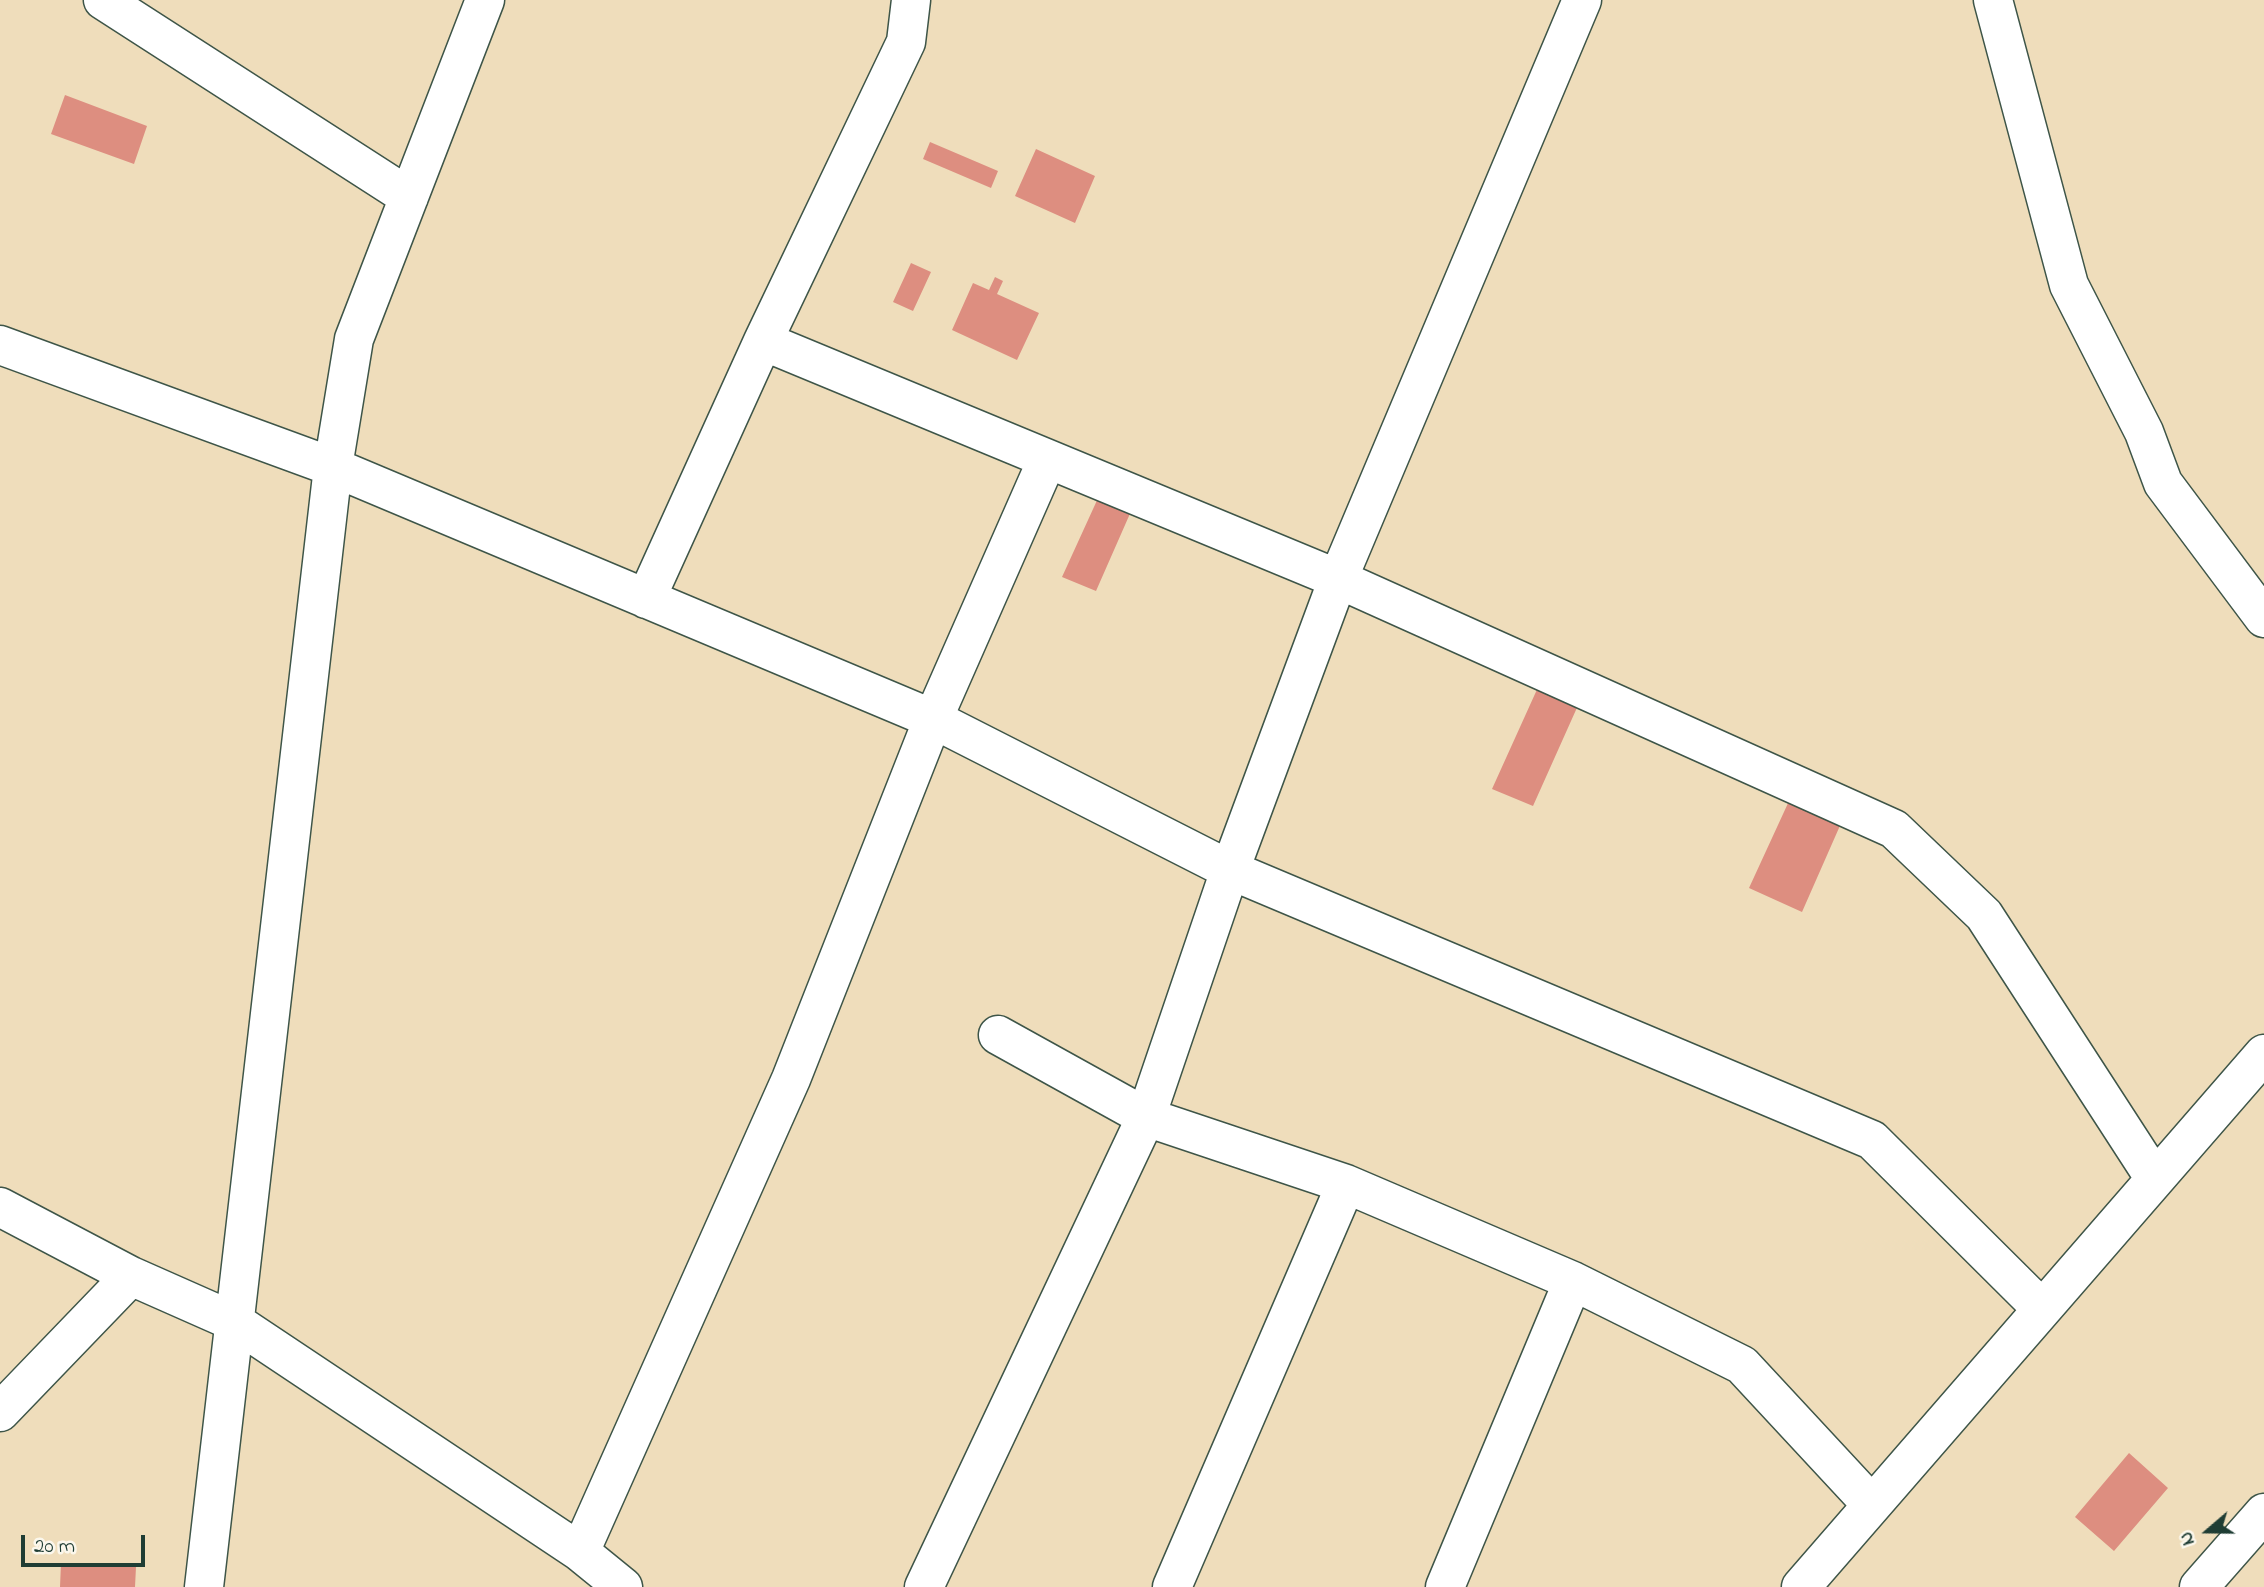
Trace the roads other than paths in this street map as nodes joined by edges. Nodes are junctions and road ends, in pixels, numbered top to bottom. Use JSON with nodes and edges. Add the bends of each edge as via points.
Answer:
{"nodes":[{"id":1,"x":103,"y":0,"type":"edge"},
{"id":2,"x":485,"y":0,"type":"edge"},
{"id":3,"x":911,"y":0,"type":"edge"},
{"id":4,"x":1582,"y":0,"type":"edge"},
{"id":5,"x":1993,"y":0,"type":"edge"},
{"id":6,"x":409,"y":197,"type":"junction"},
{"id":7,"x":763,"y":341,"type":"junction"},
{"id":8,"x":0,"y":345,"type":"edge"},
{"id":9,"x":1047,"y":460,"type":"junction"},
{"id":10,"x":333,"y":467,"type":"junction"},
{"id":11,"x":1338,"y":579,"type":"junction"},
{"id":12,"x":646,"y":599,"type":"junction"},
{"id":13,"x":2264,"y":618,"type":"edge"},
{"id":14,"x":933,"y":719,"type":"junction"},
{"id":15,"x":1230,"y":870,"type":"junction"},
{"id":16,"x":998,"y":1035,"type":"dead end"},
{"id":17,"x":2264,"y":1054,"type":"edge"},
{"id":18,"x":1146,"y":1117,"type":"junction"},
{"id":19,"x":2155,"y":1179,"type":"junction"},
{"id":20,"x":1346,"y":1184,"type":"junction"},
{"id":21,"x":0,"y":1207,"type":"edge"},
{"id":22,"x":131,"y":1276,"type":"junction"},
{"id":23,"x":1573,"y":1280,"type":"junction"},
{"id":24,"x":2042,"y":1310,"type":"junction"},
{"id":25,"x":235,"y":1322,"type":"junction"},
{"id":26,"x":0,"y":1412,"type":"edge"},
{"id":27,"x":1872,"y":1505,"type":"junction"},
{"id":28,"x":2264,"y":1513,"type":"edge"},
{"id":29,"x":580,"y":1552,"type":"junction"},
{"id":30,"x":204,"y":1587,"type":"edge"},
{"id":31,"x":623,"y":1587,"type":"edge"},
{"id":32,"x":924,"y":1587,"type":"edge"},
{"id":33,"x":1172,"y":1587,"type":"edge"},
{"id":34,"x":1445,"y":1587,"type":"edge"},
{"id":35,"x":1801,"y":1587,"type":"edge"},
{"id":36,"x":2199,"y":1587,"type":"edge"}],
"edges":[{"from":1,"to":6,"type":"street"},
{"from":2,"to":6,"type":"street"},
{"from":3,"to":7,"type":"street","via":[[906,42]]},
{"from":4,"to":11,"type":"street"},
{"from":5,"to":13,"type":"street","via":[[2069,285],[2144,432],[2162,483]]},
{"from":6,"to":10,"type":"street","via":[[354,339]]},
{"from":7,"to":9,"type":"street"},
{"from":7,"to":12,"type":"street"},
{"from":8,"to":10,"type":"street"},
{"from":9,"to":11,"type":"street"},
{"from":9,"to":14,"type":"street"},
{"from":10,"to":12,"type":"street"},
{"from":10,"to":25,"type":"street"},
{"from":11,"to":15,"type":"street"},
{"from":11,"to":19,"type":"street","via":[[1894,829],[1984,915]]},
{"from":12,"to":14,"type":"street"},
{"from":14,"to":15,"type":"street"},
{"from":14,"to":29,"type":"street","via":[[790,1079]]},
{"from":15,"to":18,"type":"street"},
{"from":15,"to":24,"type":"street","via":[[1872,1140]]},
{"from":16,"to":18,"type":"street"},
{"from":17,"to":19,"type":"street"},
{"from":18,"to":20,"type":"street"},
{"from":18,"to":32,"type":"street"},
{"from":19,"to":24,"type":"street"},
{"from":20,"to":23,"type":"street"},
{"from":20,"to":33,"type":"street"},
{"from":21,"to":22,"type":"street"},
{"from":22,"to":25,"type":"street"},
{"from":22,"to":26,"type":"street"},
{"from":23,"to":27,"type":"street","via":[[1742,1365]]},
{"from":23,"to":34,"type":"street"},
{"from":24,"to":27,"type":"street"},
{"from":25,"to":29,"type":"street"},
{"from":25,"to":30,"type":"street"},
{"from":27,"to":35,"type":"street"},
{"from":28,"to":36,"type":"street"},
{"from":29,"to":31,"type":"street"}]}
